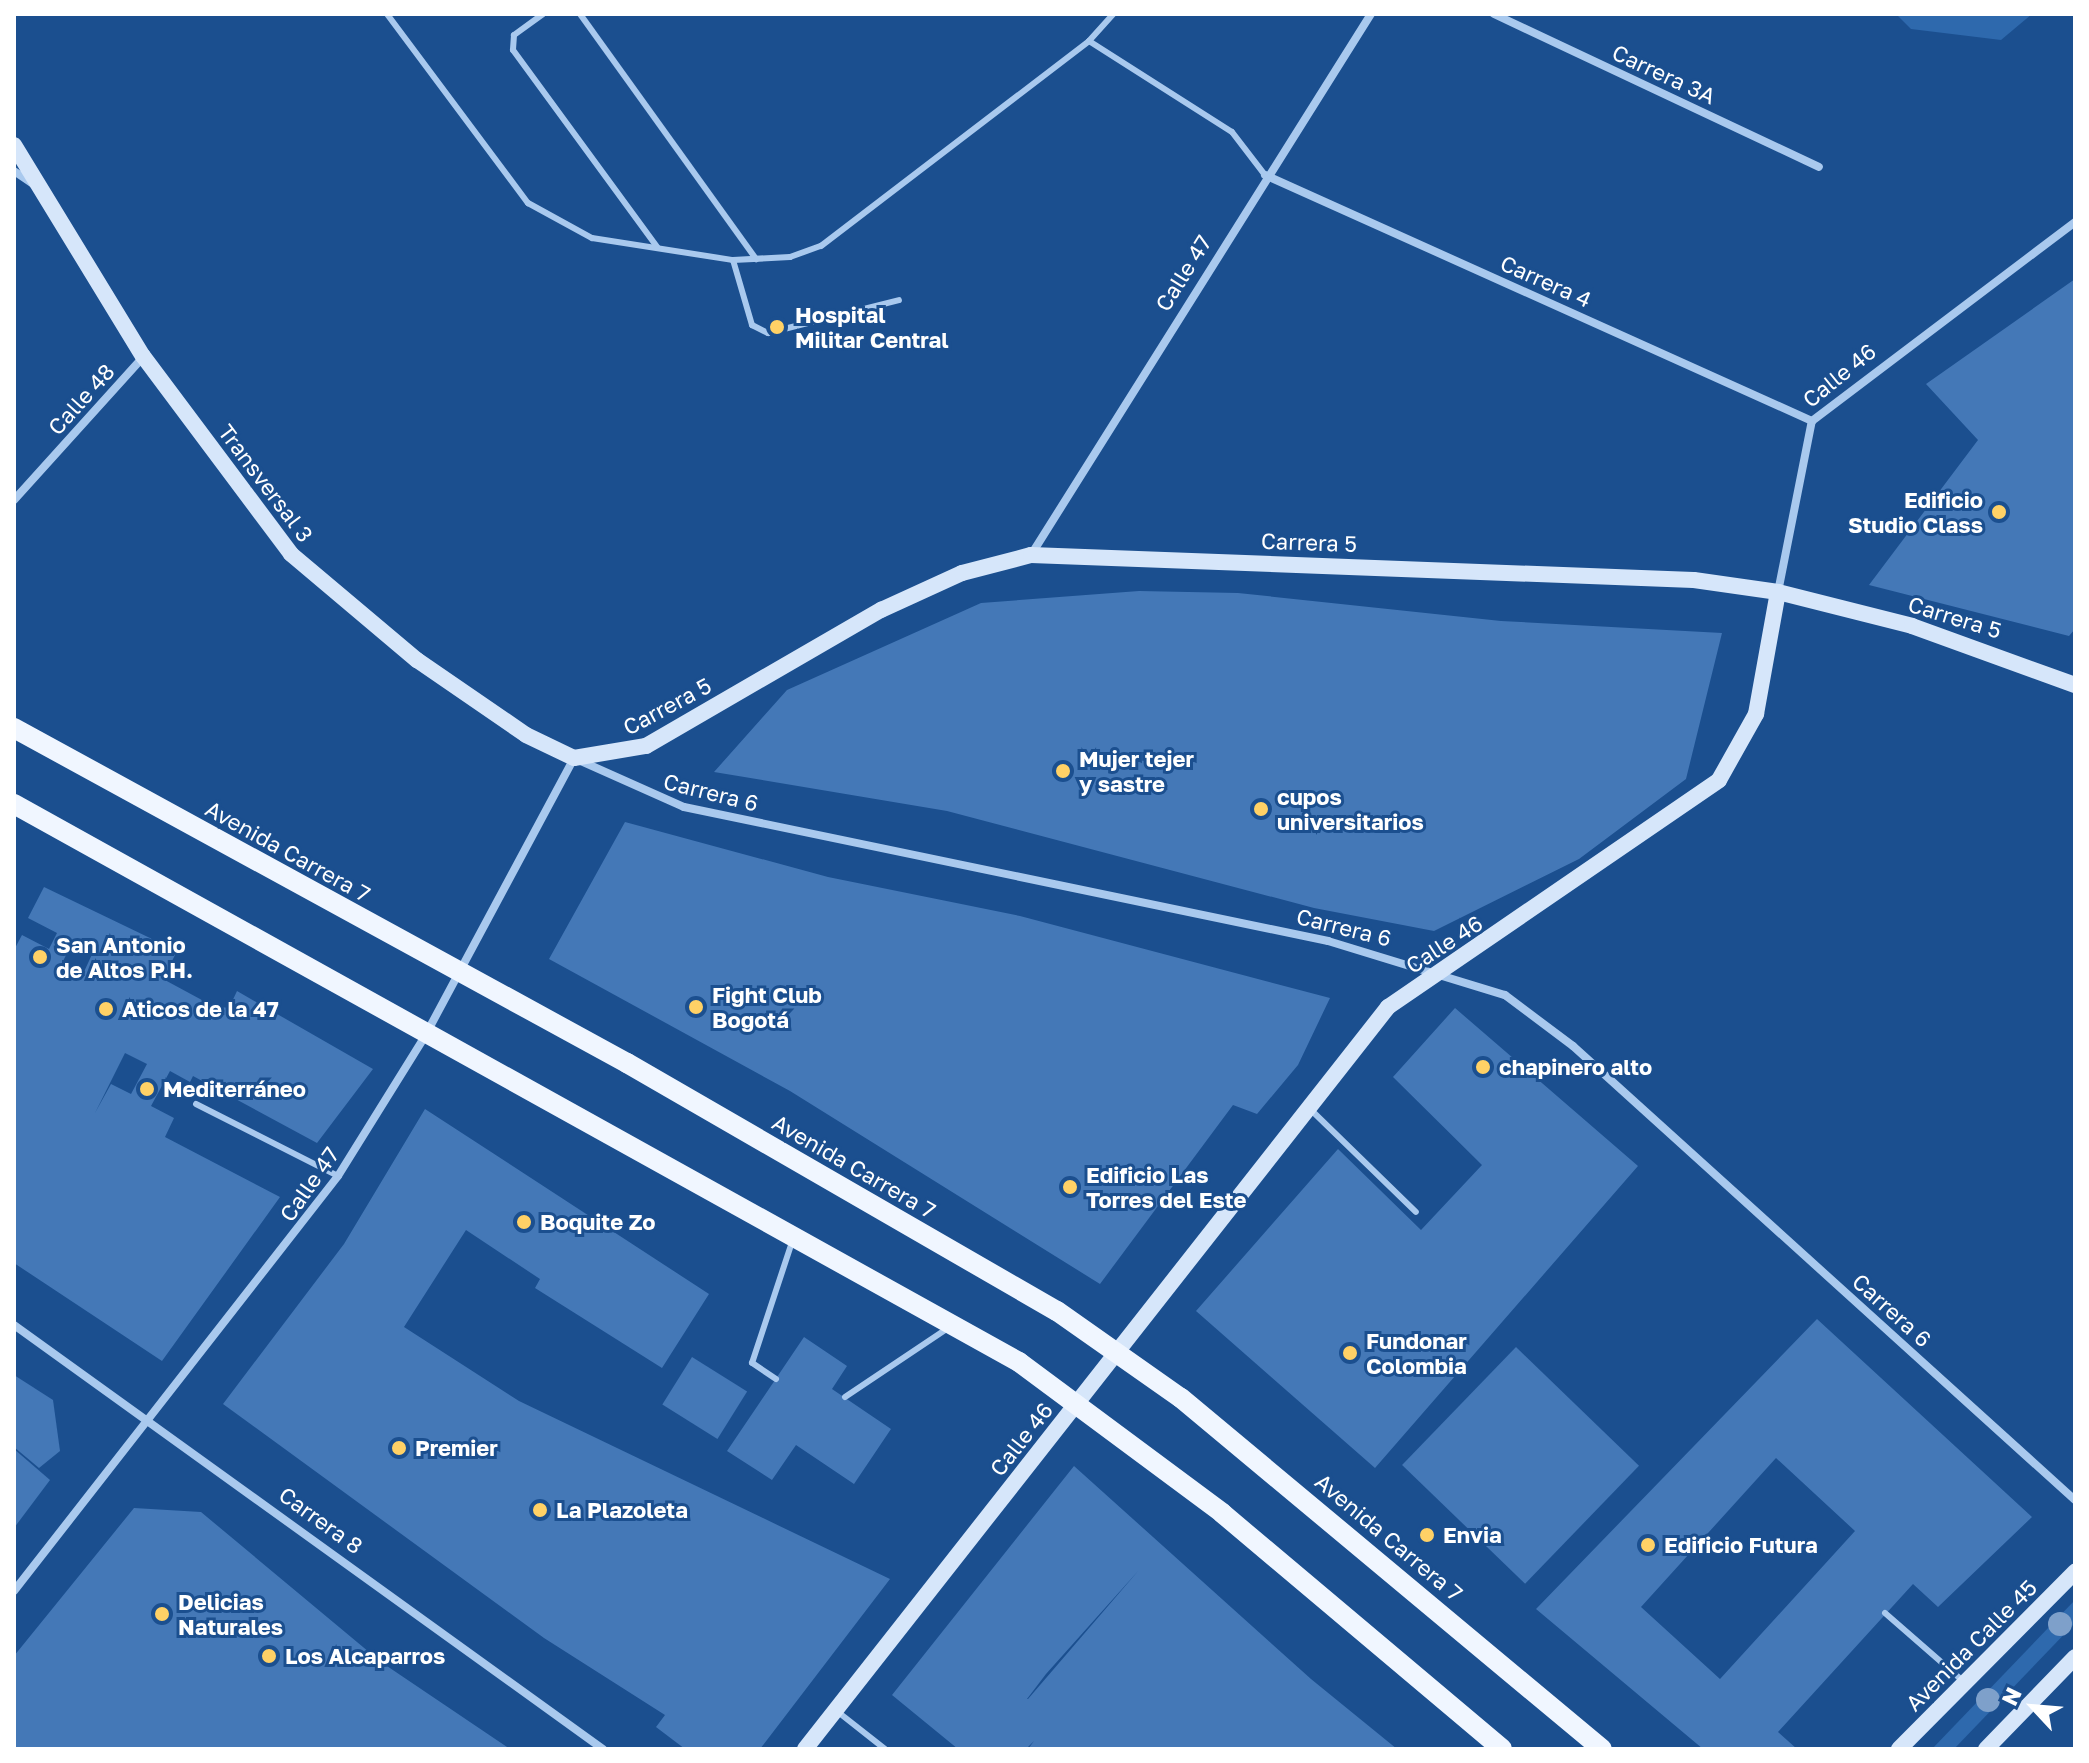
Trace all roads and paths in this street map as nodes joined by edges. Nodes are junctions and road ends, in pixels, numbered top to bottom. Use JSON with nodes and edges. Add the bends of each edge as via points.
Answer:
{"nodes":[{"id":1,"x":387,"y":14,"type":"edge"},
{"id":2,"x":543,"y":14,"type":"edge"},
{"id":3,"x":580,"y":14,"type":"edge"},
{"id":4,"x":1113,"y":14,"type":"edge"},
{"id":5,"x":1371,"y":14,"type":"edge"},
{"id":6,"x":1494,"y":14,"type":"edge"},
{"id":7,"x":1089,"y":41,"type":"junction"},
{"id":8,"x":14,"y":145,"type":"edge"},
{"id":9,"x":1819,"y":167,"type":"dead end"},
{"id":10,"x":14,"y":171,"type":"edge"},
{"id":11,"x":1265,"y":175,"type":"junction"},
{"id":12,"x":34,"y":185,"type":"junction"},
{"id":13,"x":2075,"y":222,"type":"edge"},
{"id":14,"x":659,"y":248,"type":"junction"},
{"id":15,"x":756,"y":259,"type":"junction"},
{"id":16,"x":733,"y":260,"type":"junction"},
{"id":17,"x":899,"y":300,"type":"dead end"},
{"id":18,"x":143,"y":356,"type":"junction"},
{"id":19,"x":1812,"y":421,"type":"junction"},
{"id":20,"x":14,"y":500,"type":"edge"},
{"id":21,"x":1031,"y":555,"type":"junction"},
{"id":22,"x":1778,"y":592,"type":"junction"},
{"id":23,"x":2075,"y":685,"type":"edge"},
{"id":24,"x":14,"y":728,"type":"edge"},
{"id":25,"x":574,"y":758,"type":"junction"},
{"id":26,"x":14,"y":804,"type":"edge"},
{"id":27,"x":1439,"y":970,"type":"junction"},
{"id":28,"x":458,"y":973,"type":"junction"},
{"id":29,"x":425,"y":1036,"type":"junction"},
{"id":30,"x":196,"y":1104,"type":"dead end"},
{"id":31,"x":1306,"y":1105,"type":"junction"},
{"id":32,"x":338,"y":1176,"type":"junction"},
{"id":33,"x":1416,"y":1212,"type":"dead end"},
{"id":34,"x":794,"y":1235,"type":"junction"},
{"id":35,"x":954,"y":1324,"type":"junction"},
{"id":36,"x":14,"y":1325,"type":"edge"},
{"id":37,"x":1118,"y":1350,"type":"junction"},
{"id":38,"x":776,"y":1379,"type":"dead end"},
{"id":39,"x":845,"y":1397,"type":"dead end"},
{"id":40,"x":1077,"y":1404,"type":"junction"},
{"id":41,"x":154,"y":1420,"type":"junction"},
{"id":42,"x":2075,"y":1500,"type":"edge"},
{"id":43,"x":2075,"y":1572,"type":"edge"},
{"id":44,"x":14,"y":1591,"type":"edge"},
{"id":45,"x":1885,"y":1613,"type":"dead end"},
{"id":46,"x":2075,"y":1657,"type":"edge"},
{"id":47,"x":1965,"y":1683,"type":"junction"},
{"id":48,"x":836,"y":1710,"type":"junction"},
{"id":49,"x":603,"y":1749,"type":"edge"},
{"id":50,"x":805,"y":1749,"type":"edge"},
{"id":51,"x":885,"y":1749,"type":"edge"},
{"id":52,"x":1502,"y":1749,"type":"edge"},
{"id":53,"x":1602,"y":1749,"type":"edge"},
{"id":54,"x":1899,"y":1749,"type":"edge"},
{"id":55,"x":1986,"y":1749,"type":"edge"}],
"edges":[{"from":1,"to":14,"type":"lane","via":[[528,203],[592,238]]},
{"from":2,"to":14,"type":"lane","via":[[514,35],[513,50]]},
{"from":3,"to":15,"type":"lane"},
{"from":4,"to":7,"type":"lane"},
{"from":5,"to":11,"type":"street","name":"Calle 47"},
{"from":6,"to":9,"type":"street","name":"Carrera 3A"},
{"from":7,"to":11,"type":"lane","via":[[1232,132]]},
{"from":7,"to":15,"type":"lane","via":[[821,246]]},
{"from":8,"to":12,"type":"street","name":"Transversal 3"},
{"from":10,"to":12,"type":"street"},
{"from":11,"to":19,"type":"street","name":"Carrera 4"},
{"from":11,"to":21,"type":"street","name":"Calle 47"},
{"from":12,"to":18,"type":"street","name":"Transversal 3"},
{"from":13,"to":19,"type":"street","name":"Calle 46"},
{"from":14,"to":16,"type":"lane"},
{"from":15,"to":16,"type":"lane"},
{"from":16,"to":17,"type":"lane","via":[[752,325],[768,333]]},
{"from":18,"to":20,"type":"street","name":"Calle 48"},
{"from":18,"to":25,"type":"street","name":"Transversal 3","via":[[291,554],[338,600],[526,735]]},
{"from":19,"to":22,"type":"street","name":"Calle 46"},
{"from":21,"to":22,"type":"street","name":"Carrera 5","via":[[1608,574]]},
{"from":21,"to":25,"type":"street","name":"Carrera 5","via":[[962,573],[881,610],[646,746]]},
{"from":22,"to":23,"type":"street","name":"Carrera 5","via":[[1991,650]]},
{"from":22,"to":27,"type":"street","name":"Calle 46","via":[[1756,714],[1719,780],[1537,912]]},
{"from":24,"to":28,"type":"main road","name":"Avenida Carrera 7"},
{"from":25,"to":27,"type":"street","name":"Carrera 6","via":[[684,807]]},
{"from":25,"to":28,"type":"street","name":"Calle 47"},
{"from":26,"to":29,"type":"main road"},
{"from":27,"to":31,"type":"street","name":"Calle 46","via":[[1388,1007]]},
{"from":27,"to":42,"type":"street","name":"Carrera 6","via":[[1505,995],[1573,1046]]},
{"from":28,"to":29,"type":"street","name":"Calle 47"},
{"from":28,"to":37,"type":"main road","name":"Avenida Carrera 7"},
{"from":29,"to":32,"type":"street","name":"Calle 47"},
{"from":29,"to":34,"type":"main road"},
{"from":30,"to":32,"type":"lane"},
{"from":31,"to":33,"type":"lane"},
{"from":31,"to":37,"type":"street","name":"Calle 46"},
{"from":32,"to":41,"type":"street","name":"Calle 47"},
{"from":34,"to":35,"type":"main road"},
{"from":34,"to":38,"type":"lane","via":[[752,1363]]},
{"from":35,"to":39,"type":"lane"},
{"from":35,"to":40,"type":"main road"},
{"from":36,"to":41,"type":"street","name":"Carrera 8"},
{"from":37,"to":40,"type":"street","name":"Calle 46"},
{"from":37,"to":53,"type":"main road","name":"Avenida Carrera 7","via":[[1405,1579]]},
{"from":40,"to":48,"type":"street","name":"Calle 46"},
{"from":40,"to":52,"type":"main road","via":[[1246,1532]]},
{"from":41,"to":44,"type":"street","name":"Calle 47"},
{"from":41,"to":49,"type":"street","name":"Carrera 8"},
{"from":43,"to":47,"type":"street","name":"Avenida Calle 45"},
{"from":45,"to":47,"type":"lane"},
{"from":46,"to":55,"type":"street"},
{"from":47,"to":54,"type":"street","name":"Avenida Calle 45"},
{"from":48,"to":50,"type":"street","name":"Calle 46"},
{"from":48,"to":51,"type":"lane"}]}
